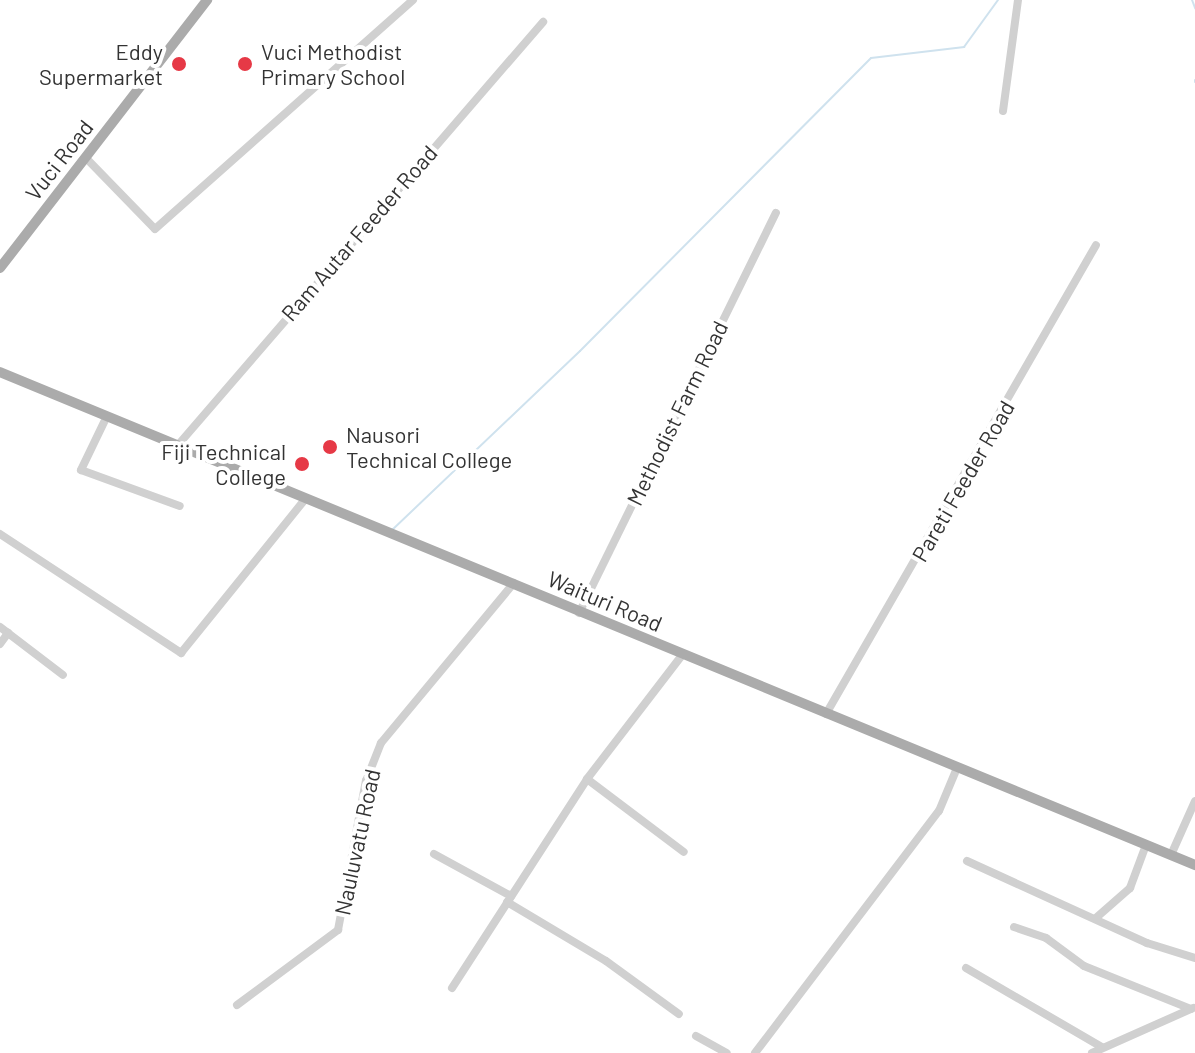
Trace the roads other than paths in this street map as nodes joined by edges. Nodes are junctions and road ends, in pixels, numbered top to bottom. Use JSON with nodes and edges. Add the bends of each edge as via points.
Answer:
{"nodes":[{"id":1,"x":207,"y":0,"type":"edge"},
{"id":2,"x":413,"y":0,"type":"edge"},
{"id":3,"x":1018,"y":0,"type":"edge"},
{"id":4,"x":543,"y":22,"type":"dead end"},
{"id":5,"x":1003,"y":111,"type":"dead end"},
{"id":6,"x":85,"y":157,"type":"junction"},
{"id":7,"x":776,"y":213,"type":"dead end"},
{"id":8,"x":1096,"y":245,"type":"dead end"},
{"id":9,"x":0,"y":268,"type":"edge"},
{"id":10,"x":0,"y":372,"type":"edge"},
{"id":11,"x":107,"y":416,"type":"junction"},
{"id":12,"x":178,"y":445,"type":"junction"},
{"id":13,"x":306,"y":498,"type":"junction"},
{"id":14,"x":180,"y":506,"type":"dead end"},
{"id":15,"x":0,"y":534,"type":"edge"},
{"id":16,"x":514,"y":583,"type":"junction"},
{"id":17,"x":579,"y":613,"type":"junction"},
{"id":18,"x":0,"y":627,"type":"edge"},
{"id":19,"x":8,"y":633,"type":"junction"},
{"id":20,"x":0,"y":644,"type":"edge"},
{"id":21,"x":682,"y":655,"type":"junction"},
{"id":22,"x":63,"y":675,"type":"dead end"},
{"id":23,"x":826,"y":714,"type":"junction"},
{"id":24,"x":957,"y":768,"type":"junction"},
{"id":25,"x":587,"y":779,"type":"junction"},
{"id":26,"x":1195,"y":801,"type":"edge"},
{"id":27,"x":1146,"y":845,"type":"junction"},
{"id":28,"x":684,"y":852,"type":"dead end"},
{"id":29,"x":434,"y":854,"type":"dead end"},
{"id":30,"x":1171,"y":855,"type":"junction"},
{"id":31,"x":967,"y":861,"type":"dead end"},
{"id":32,"x":1195,"y":865,"type":"edge"},
{"id":33,"x":509,"y":899,"type":"junction"},
{"id":34,"x":1097,"y":917,"type":"junction"},
{"id":35,"x":1014,"y":927,"type":"dead end"},
{"id":36,"x":1195,"y":958,"type":"edge"},
{"id":37,"x":966,"y":968,"type":"dead end"},
{"id":38,"x":452,"y":988,"type":"dead end"},
{"id":39,"x":237,"y":1005,"type":"dead end"},
{"id":40,"x":1193,"y":1008,"type":"edge"},
{"id":41,"x":679,"y":1014,"type":"dead end"},
{"id":42,"x":696,"y":1036,"type":"dead end"},
{"id":43,"x":1102,"y":1047,"type":"junction"},
{"id":44,"x":727,"y":1053,"type":"edge"},
{"id":45,"x":755,"y":1053,"type":"edge"},
{"id":46,"x":1092,"y":1053,"type":"edge"}],
"edges":[{"from":1,"to":6,"type":"main road","name":"Vuci Road"},
{"from":2,"to":6,"type":"street","via":[[155,229]]},
{"from":3,"to":5,"type":"street"},
{"from":4,"to":12,"type":"street","name":"Ram Autar Feeder Road"},
{"from":6,"to":9,"type":"main road","name":"Vuci Road"},
{"from":7,"to":17,"type":"street","name":"Methodist Farm Road"},
{"from":8,"to":23,"type":"street","name":"Pareti Feeder Road"},
{"from":10,"to":11,"type":"main road","name":"Waituri Road"},
{"from":11,"to":12,"type":"main road","name":"Waituri Road"},
{"from":11,"to":14,"type":"street","via":[[81,470]]},
{"from":12,"to":13,"type":"main road","name":"Waituri Road"},
{"from":13,"to":15,"type":"street","via":[[188,650],[173,649]]},
{"from":13,"to":16,"type":"main road","name":"Waituri Road"},
{"from":16,"to":17,"type":"main road","name":"Waituri Road"},
{"from":16,"to":39,"type":"street","name":"Nauluvatu Road","via":[[381,743],[366,781],[338,930]]},
{"from":17,"to":21,"type":"main road","name":"Waituri Road"},
{"from":18,"to":19,"type":"street"},
{"from":19,"to":20,"type":"street"},
{"from":19,"to":22,"type":"street"},
{"from":21,"to":23,"type":"main road","name":"Waituri Road"},
{"from":21,"to":25,"type":"street"},
{"from":23,"to":24,"type":"main road","name":"Waituri Road"},
{"from":24,"to":27,"type":"main road","name":"Waituri Road"},
{"from":24,"to":45,"type":"street","via":[[939,811]]},
{"from":25,"to":28,"type":"street"},
{"from":25,"to":33,"type":"street"},
{"from":26,"to":30,"type":"street"},
{"from":27,"to":30,"type":"main road","name":"Waituri Road"},
{"from":27,"to":34,"type":"street","via":[[1130,888]]},
{"from":29,"to":33,"type":"street"},
{"from":30,"to":32,"type":"main road","name":"Waituri Road"},
{"from":31,"to":34,"type":"street","via":[[1000,880]]},
{"from":33,"to":38,"type":"street"},
{"from":33,"to":41,"type":"street"},
{"from":34,"to":36,"type":"street","via":[[1147,943]]},
{"from":35,"to":40,"type":"street","via":[[1046,938],[1084,966]]},
{"from":37,"to":43,"type":"street"},
{"from":40,"to":43,"type":"street"},
{"from":42,"to":44,"type":"street"},
{"from":43,"to":46,"type":"street"}]}
